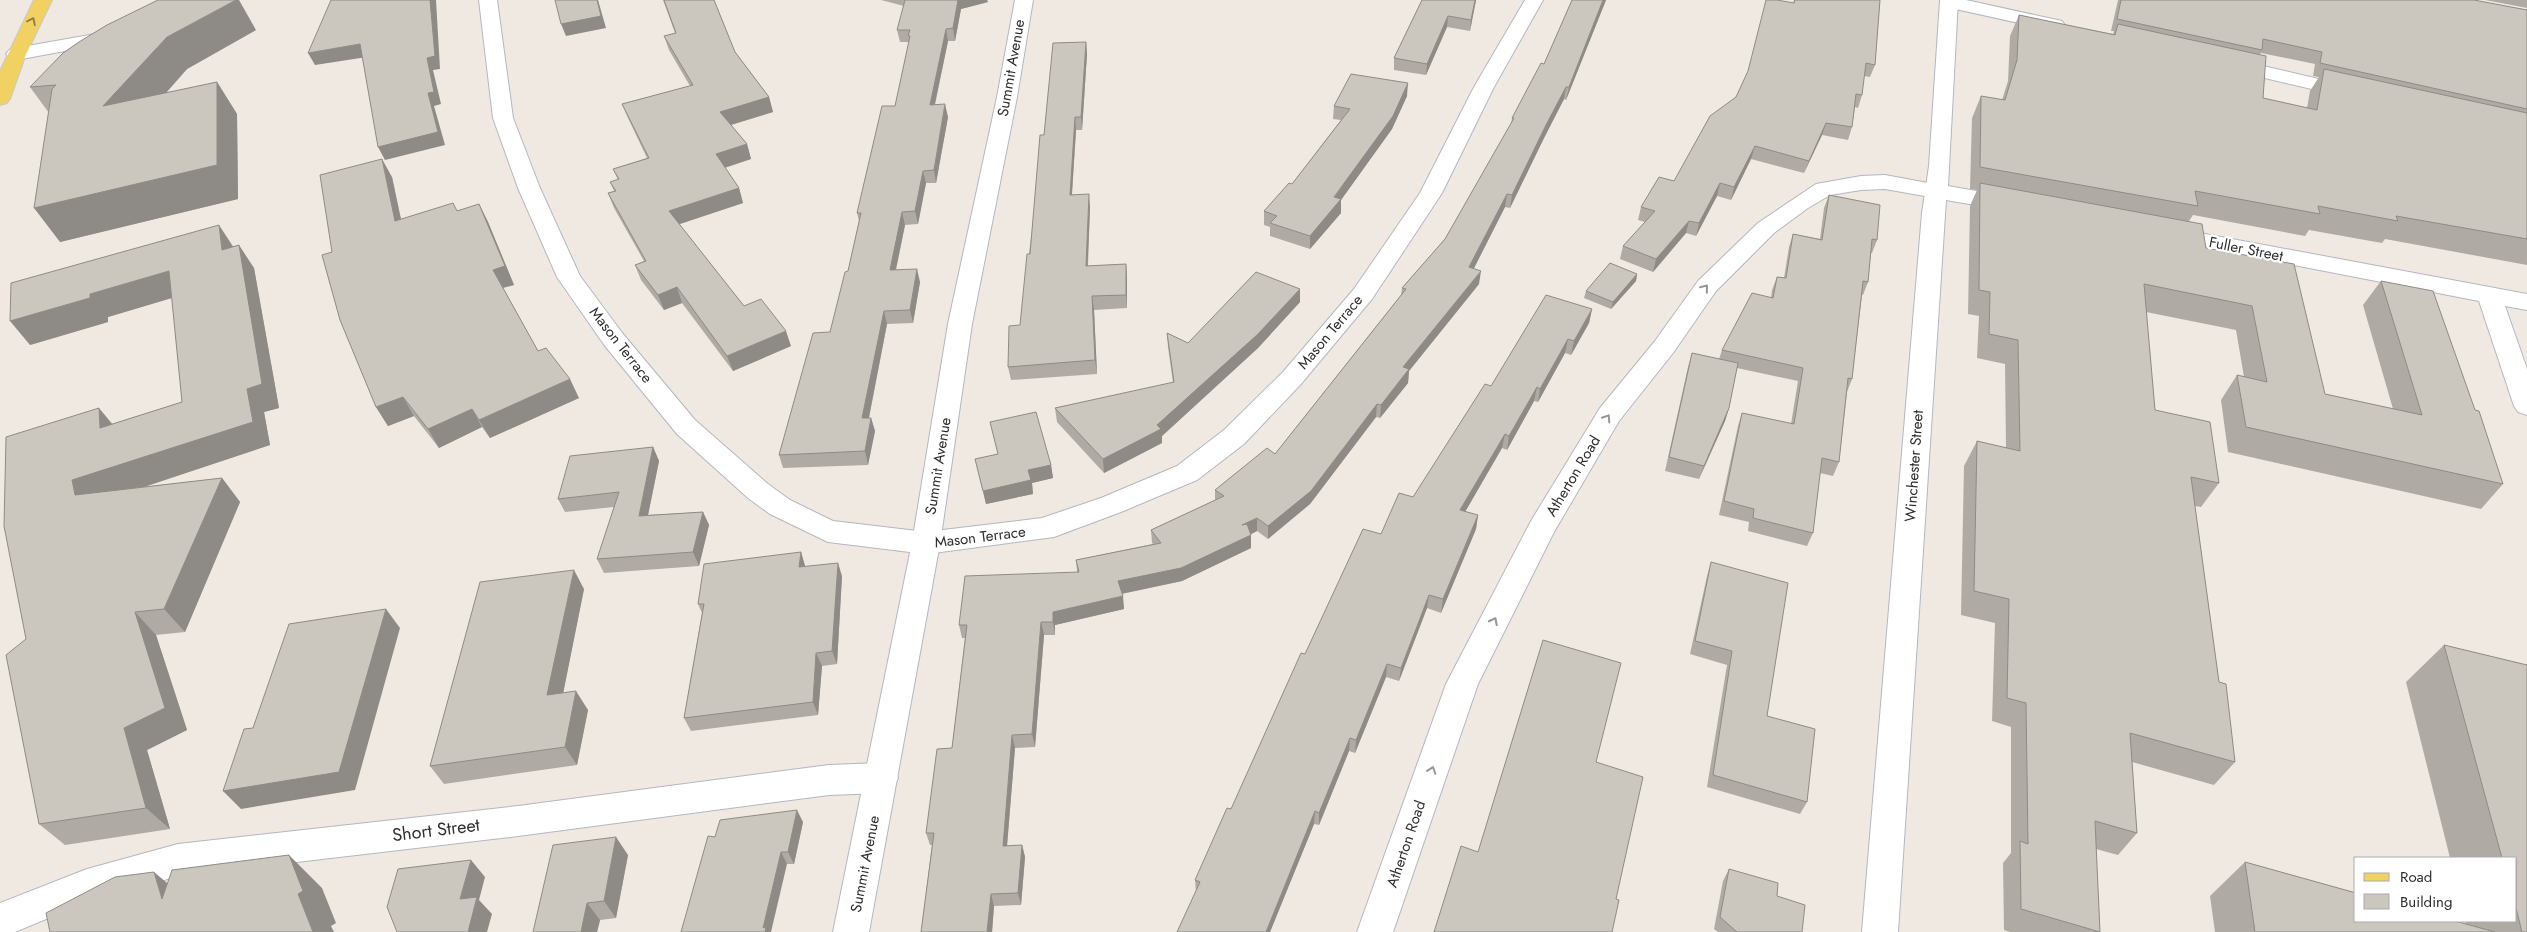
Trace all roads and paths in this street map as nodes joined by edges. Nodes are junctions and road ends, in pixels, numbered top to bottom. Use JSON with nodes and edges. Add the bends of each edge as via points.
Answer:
{"nodes":[{"id":1,"x":43,"y":0,"type":"edge"},
{"id":2,"x":488,"y":0,"type":"edge"},
{"id":3,"x":1024,"y":0,"type":"edge"},
{"id":4,"x":1534,"y":0,"type":"edge"},
{"id":5,"x":1949,"y":1,"type":"edge"},
{"id":6,"x":2075,"y":30,"type":"edge"},
{"id":7,"x":132,"y":31,"type":"edge"},
{"id":8,"x":16,"y":54,"type":"junction"},
{"id":9,"x":2212,"y":60,"type":"edge"},
{"id":10,"x":2368,"y":95,"type":"edge"},
{"id":11,"x":0,"y":99,"type":"edge"},
{"id":12,"x":1936,"y":191,"type":"junction"},
{"id":13,"x":2027,"y":208,"type":"edge"},
{"id":14,"x":2145,"y":230,"type":"edge"},
{"id":15,"x":2489,"y":295,"type":"junction"},
{"id":16,"x":2527,"y":302,"type":"edge"},
{"id":17,"x":2527,"y":406,"type":"edge"},
{"id":18,"x":926,"y":543,"type":"junction"},
{"id":19,"x":881,"y":778,"type":"junction"},
{"id":20,"x":0,"y":921,"type":"edge"},
{"id":21,"x":852,"y":932,"type":"edge"},
{"id":22,"x":1375,"y":932,"type":"edge"},
{"id":23,"x":1880,"y":932,"type":"edge"}],
"edges":[{"from":8,"to":1,"type":"main road","one_way":true},
{"from":2,"to":18,"type":"street","name":"Mason Terrace","via":[[504,118],[530,191],[570,277],[614,340],[686,427],[780,507],[828,531]]},
{"from":3,"to":18,"type":"street","name":"Summit Avenue","via":[[960,324]]},
{"from":4,"to":18,"type":"street","name":"Mason Terrace","via":[[1484,87],[1431,193],[1364,294],[1292,378],[1234,437],[1187,473],[1044,529]]},
{"from":5,"to":6,"type":"street"},
{"from":5,"to":12,"type":"street","name":"Winchester Street"},
{"from":7,"to":8,"type":"street"},
{"from":8,"to":11,"type":"main road"},
{"from":9,"to":10,"type":"street"},
{"from":12,"to":13,"type":"street"},
{"from":22,"to":12,"type":"street","name":"Atherton Road","one_way":true,"via":[[1462,684],[1541,529],[1609,415],[1664,347],[1707,286],[1766,228],[1800,203],[1824,189],[1861,183],[1885,182]]},
{"from":12,"to":23,"type":"street","name":"Winchester Street"},
{"from":14,"to":15,"type":"street","name":"Fuller Street"},
{"from":15,"to":16,"type":"street","name":"Fuller Street"},
{"from":15,"to":17,"type":"street"},
{"from":18,"to":19,"type":"street","name":"Summit Avenue"},
{"from":19,"to":20,"type":"street","name":"Short Street","via":[[829,780],[518,821],[178,860],[87,884]]},
{"from":19,"to":21,"type":"street","name":"Summit Avenue"}]}
